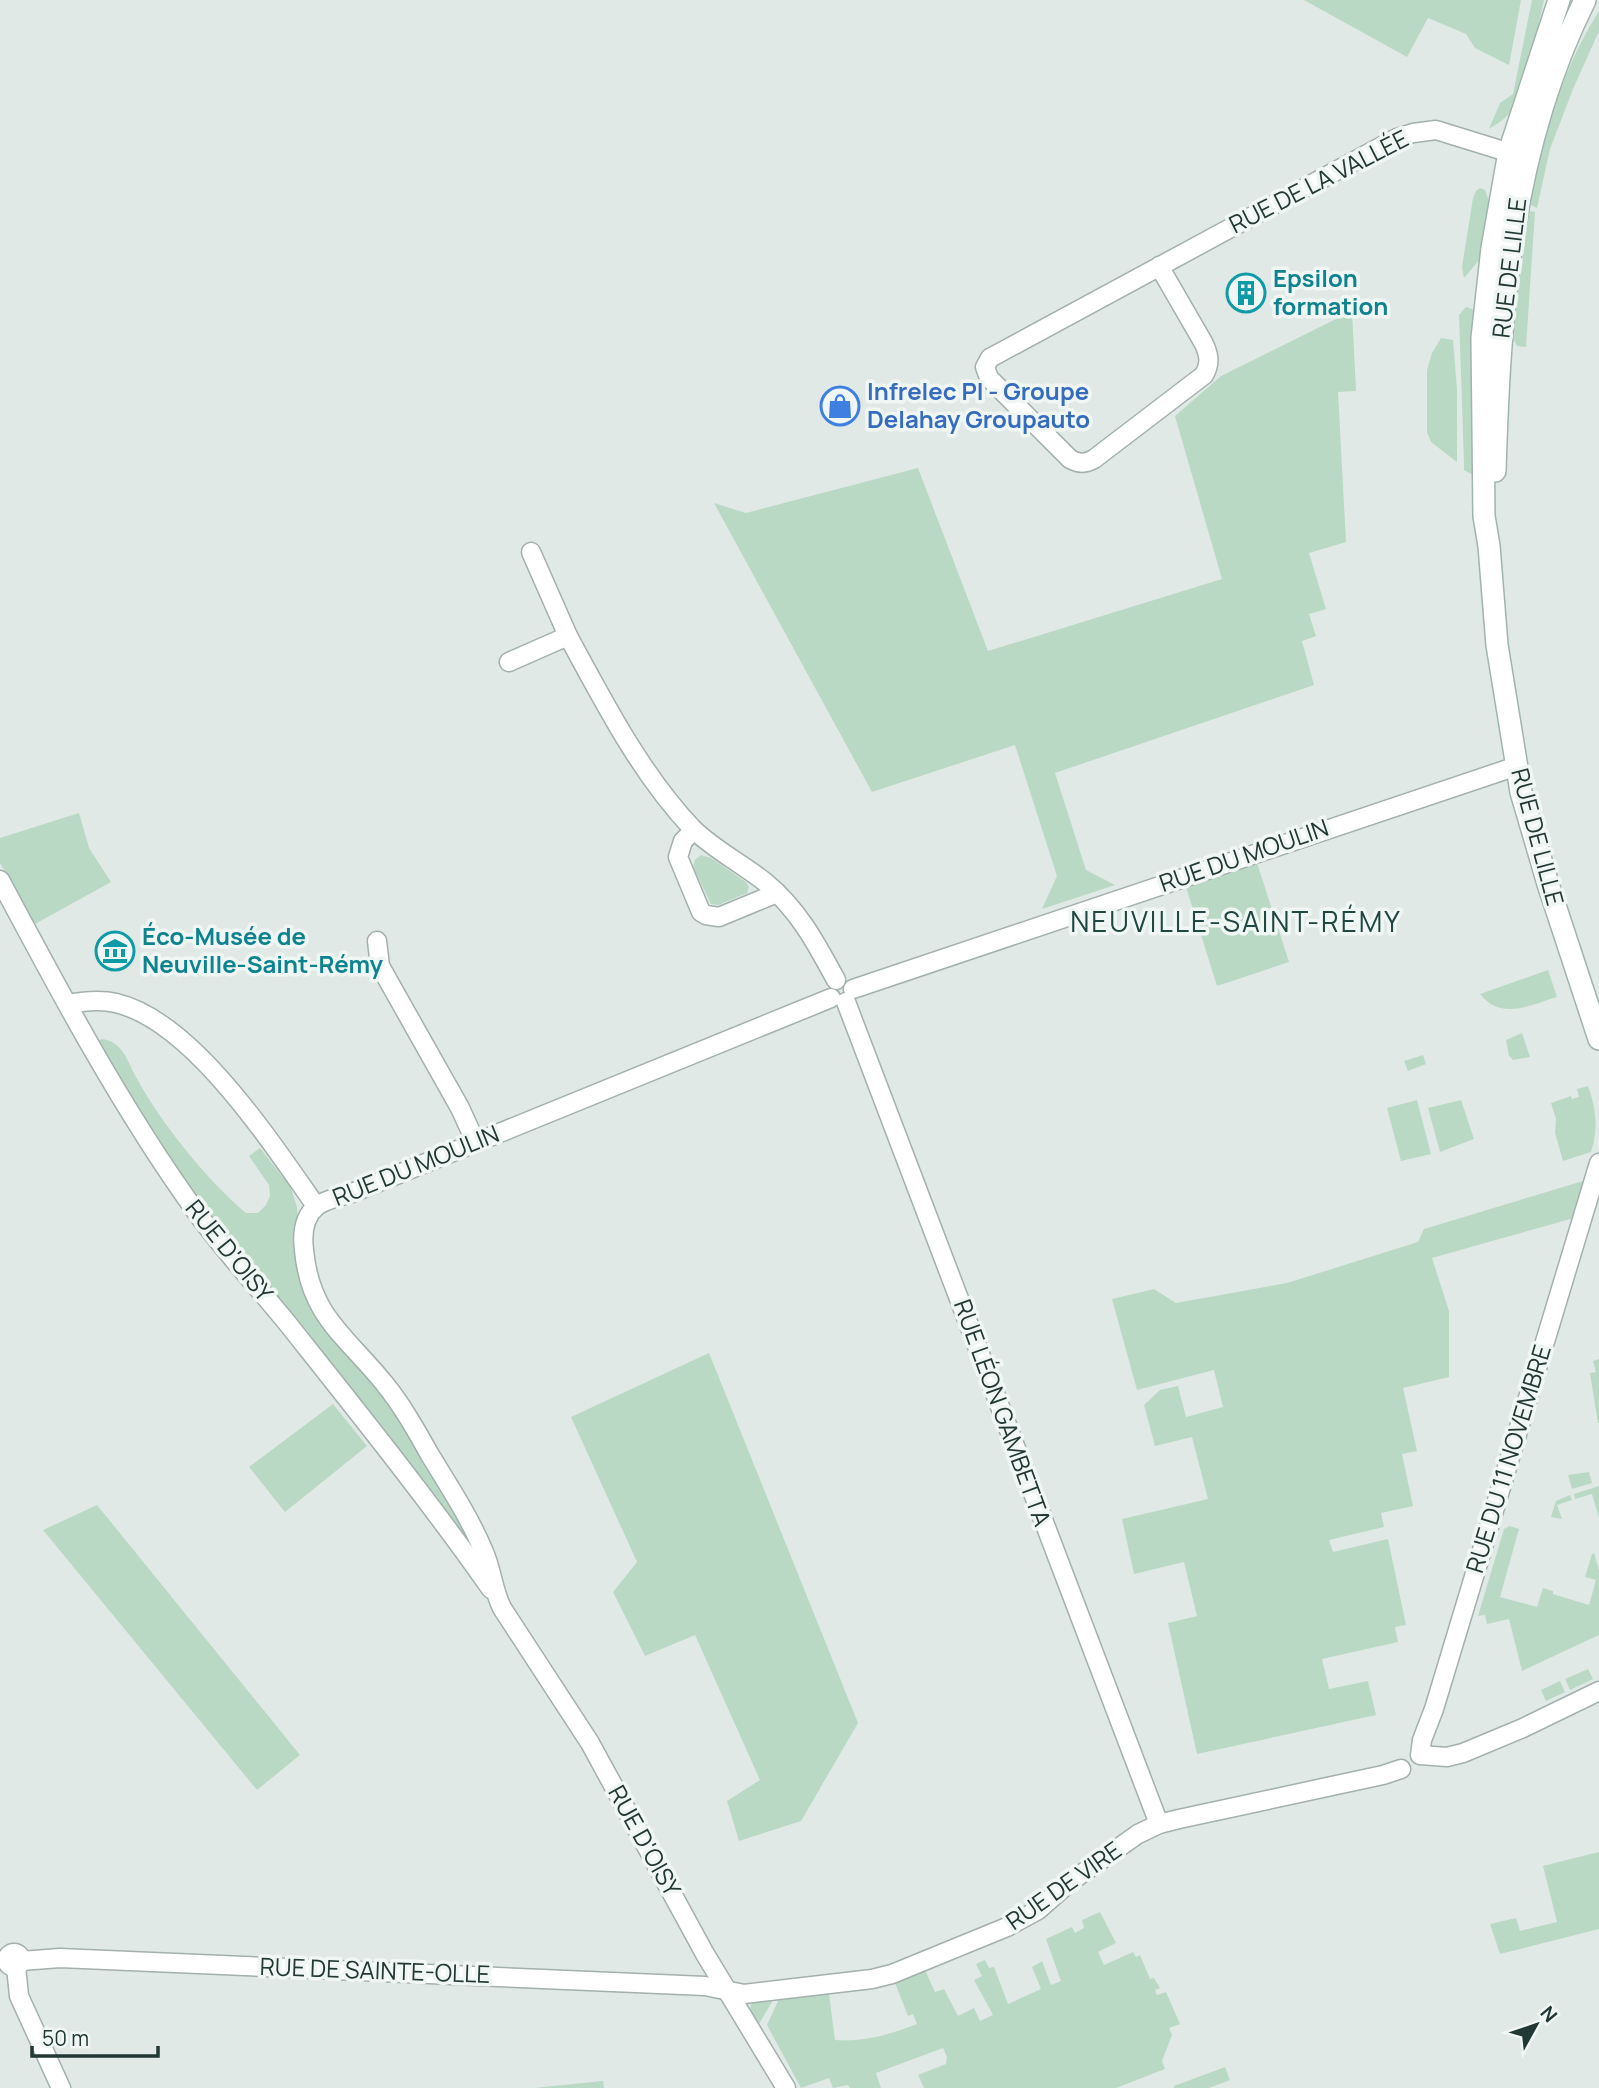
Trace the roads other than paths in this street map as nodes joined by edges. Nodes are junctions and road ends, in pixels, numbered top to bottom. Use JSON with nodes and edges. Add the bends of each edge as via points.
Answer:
{"nodes":[{"id":1,"x":1559,"y":0,"type":"edge"},
{"id":2,"x":1585,"y":0,"type":"edge"},
{"id":3,"x":1518,"y":155,"type":"junction"},
{"id":4,"x":1159,"y":266,"type":"junction"},
{"id":5,"x":531,"y":552,"type":"dead end"},
{"id":6,"x":568,"y":636,"type":"junction"},
{"id":7,"x":509,"y":662,"type":"dead end"},
{"id":8,"x":1517,"y":766,"type":"junction"},
{"id":9,"x":694,"y":830,"type":"junction"},
{"id":10,"x":0,"y":880,"type":"edge"},
{"id":11,"x":778,"y":893,"type":"junction"},
{"id":12,"x":377,"y":941,"type":"dead end"},
{"id":13,"x":843,"y":996,"type":"junction"},
{"id":14,"x":68,"y":1004,"type":"junction"},
{"id":15,"x":1599,"y":1039,"type":"edge"},
{"id":16,"x":476,"y":1143,"type":"junction"},
{"id":17,"x":1599,"y":1163,"type":"edge"},
{"id":18,"x":317,"y":1206,"type":"junction"},
{"id":19,"x":496,"y":1597,"type":"junction"},
{"id":20,"x":1599,"y":1691,"type":"edge"},
{"id":21,"x":1401,"y":1769,"type":"dead end"},
{"id":22,"x":1159,"y":1824,"type":"junction"},
{"id":23,"x":11,"y":1961,"type":"edge"},
{"id":24,"x":727,"y":1991,"type":"junction"},
{"id":25,"x":61,"y":2088,"type":"edge"},
{"id":26,"x":786,"y":2088,"type":"edge"}],
"edges":[{"from":1,"to":3,"type":"main road","name":"RUE DE LILLE"},
{"from":2,"to":3,"type":"main road","name":"RUE DE LILLE"},
{"from":3,"to":4,"type":"street","name":"RUE DE LA VALLÉE","via":[[1436,130],[1413,133]]},
{"from":3,"to":8,"type":"main road","name":"RUE DE LILLE","via":[[1501,332],[1489,546],[1497,645]]},
{"from":4,"to":4,"type":"street","name":"RUE DE LA VALLÉE","via":[[1208,352],[1204,375],[1094,459],[1076,463],[989,378],[986,363]]},
{"from":5,"to":6,"type":"street"},
{"from":6,"to":7,"type":"street"},
{"from":6,"to":9,"type":"street","via":[[639,756]]},
{"from":8,"to":13,"type":"street","name":"RUE DU MOULIN"},
{"from":8,"to":15,"type":"main road","name":"RUE DE LILLE","via":[[1548,884]]},
{"from":9,"to":11,"type":"street"},
{"from":9,"to":11,"type":"street","via":[[683,841],[678,857],[701,912],[719,918]]},
{"from":10,"to":14,"type":"street","name":"RUE D'OISY"},
{"from":11,"to":13,"type":"street","via":[[810,932],[836,980],[846,980]]},
{"from":12,"to":16,"type":"street","via":[[380,966]]},
{"from":13,"to":16,"type":"street","name":"RUE DU MOULIN"},
{"from":13,"to":22,"type":"street","name":"RUE LÉON GAMBETTA"},
{"from":14,"to":18,"type":"street","name":"RUE DU MOULIN","via":[[117,1003],[152,1019],[188,1046],[222,1082]]},
{"from":14,"to":19,"type":"street","name":"RUE D'OISY","via":[[198,1215],[333,1381]]},
{"from":16,"to":18,"type":"street","name":"RUE DU MOULIN"},
{"from":17,"to":20,"type":"street","name":"RUE DU 11 NOVEMBRE","via":[[1420,1755],[1463,1753]]},
{"from":18,"to":19,"type":"street","name":"RUE D'OISY","via":[[306,1220],[303,1244],[317,1302],[409,1419],[478,1539]]},
{"from":19,"to":24,"type":"street","name":"RUE D'OISY","via":[[590,1743]]},
{"from":21,"to":22,"type":"street","name":"RUE DE VIRE"},
{"from":22,"to":24,"type":"street","name":"RUE DE VIRE","via":[[1138,1834],[1028,1916],[900,1971],[872,1979],[772,1991]]},
{"from":23,"to":24,"type":"street","name":"RUE DE SAINTE-OLLE","via":[[60,1958],[395,1971],[705,1986]]},
{"from":23,"to":25,"type":"street","via":[[19,1996]]},
{"from":24,"to":26,"type":"street","name":"RUE D'OISY"}]}
